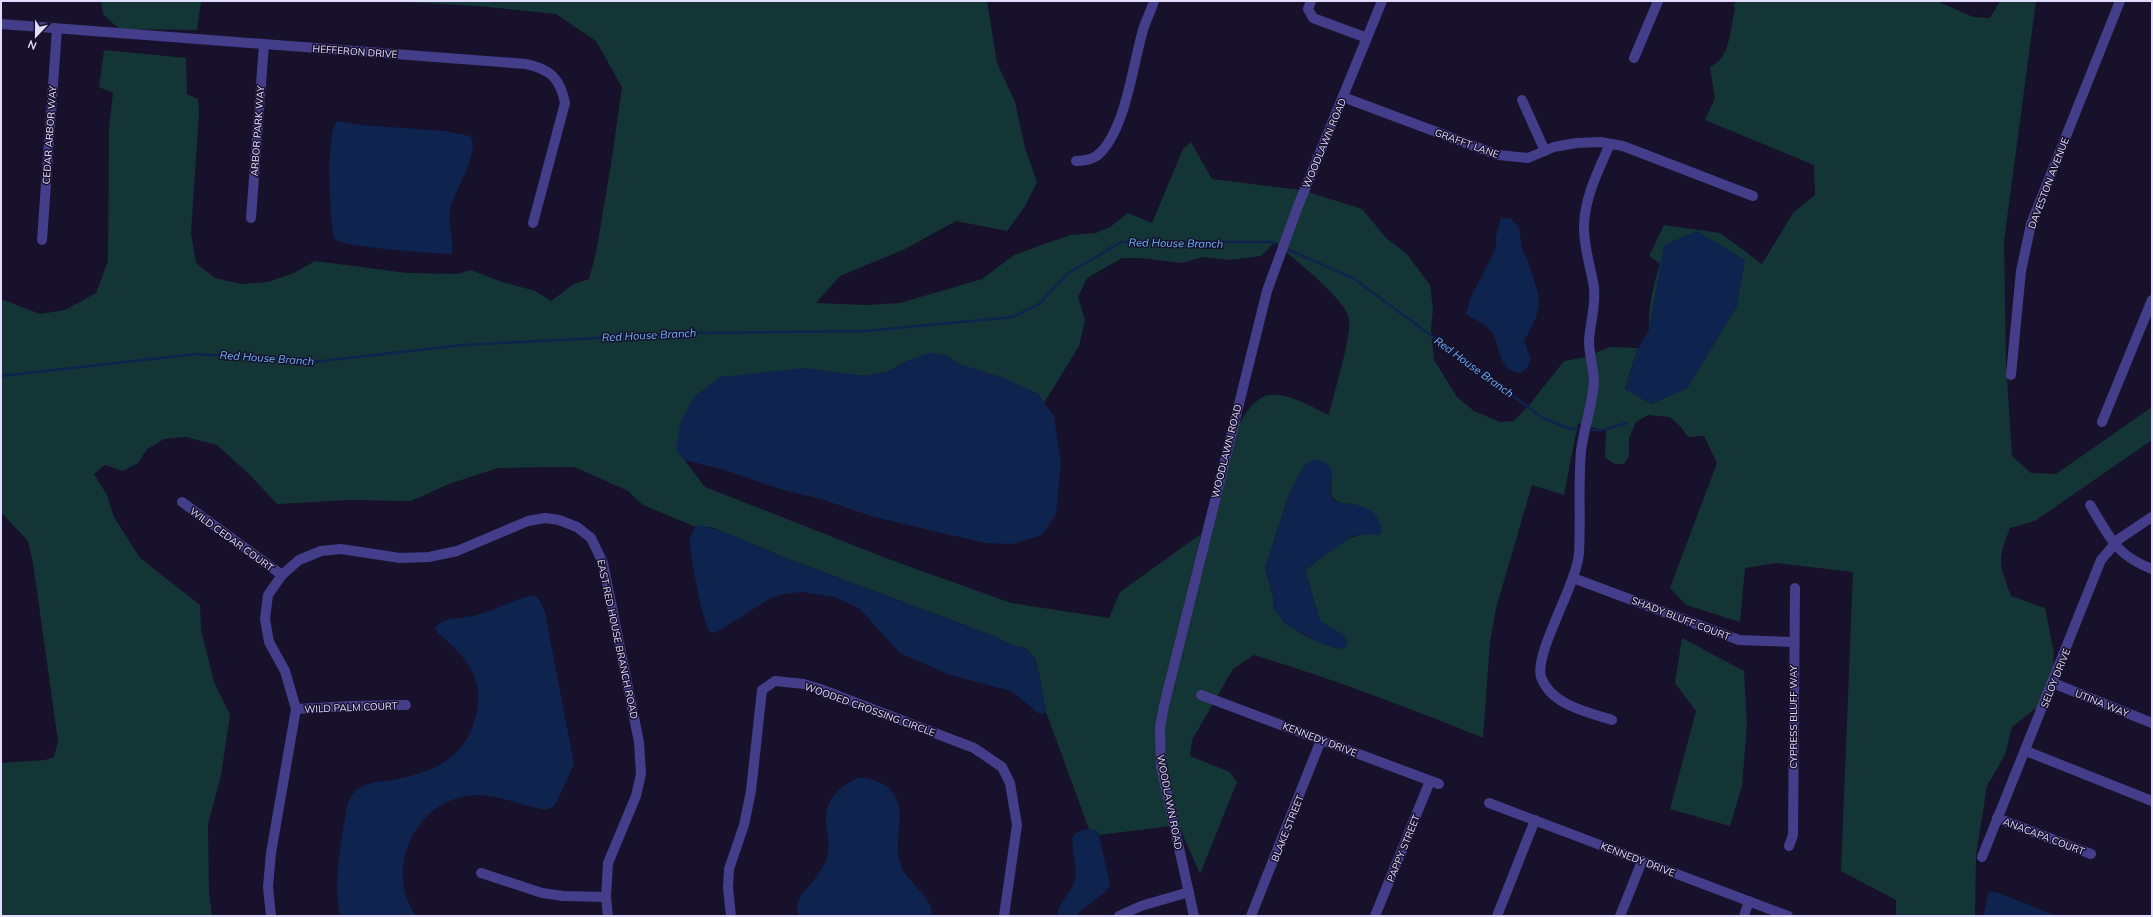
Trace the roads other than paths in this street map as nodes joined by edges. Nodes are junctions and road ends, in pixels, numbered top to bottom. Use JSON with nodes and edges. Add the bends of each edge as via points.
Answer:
{"nodes":[{"id":1,"x":1154,"y":1,"type":"edge"},
{"id":2,"x":1311,"y":1,"type":"edge"},
{"id":3,"x":1658,"y":1,"type":"edge"},
{"id":4,"x":2120,"y":1,"type":"edge"},
{"id":5,"x":1379,"y":2,"type":"edge"},
{"id":6,"x":1,"y":24,"type":"edge"},
{"id":7,"x":57,"y":29,"type":"junction"},
{"id":8,"x":1367,"y":38,"type":"junction"},
{"id":9,"x":264,"y":44,"type":"junction"},
{"id":10,"x":1634,"y":58,"type":"dead end"},
{"id":11,"x":1343,"y":97,"type":"junction"},
{"id":12,"x":1522,"y":100,"type":"dead end"},
{"id":13,"x":1610,"y":144,"type":"junction"},
{"id":14,"x":1545,"y":151,"type":"junction"},
{"id":15,"x":1076,"y":161,"type":"dead end"},
{"id":16,"x":1753,"y":196,"type":"dead end"},
{"id":17,"x":251,"y":218,"type":"dead end"},
{"id":18,"x":533,"y":223,"type":"dead end"},
{"id":19,"x":42,"y":240,"type":"dead end"},
{"id":20,"x":2152,"y":300,"type":"edge"},
{"id":21,"x":2011,"y":374,"type":"dead end"},
{"id":22,"x":2102,"y":422,"type":"dead end"},
{"id":23,"x":182,"y":502,"type":"dead end"},
{"id":24,"x":2090,"y":505,"type":"dead end"},
{"id":25,"x":2152,"y":517,"type":"edge"},
{"id":26,"x":2115,"y":543,"type":"junction"},
{"id":27,"x":2152,"y":570,"type":"edge"},
{"id":28,"x":282,"y":575,"type":"junction"},
{"id":29,"x":1573,"y":578,"type":"junction"},
{"id":30,"x":1795,"y":588,"type":"dead end"},
{"id":31,"x":1793,"y":642,"type":"junction"},
{"id":32,"x":2053,"y":684,"type":"junction"},
{"id":33,"x":1201,"y":695,"type":"dead end"},
{"id":34,"x":406,"y":705,"type":"dead end"},
{"id":35,"x":296,"y":709,"type":"junction"},
{"id":36,"x":1612,"y":720,"type":"dead end"},
{"id":37,"x":2152,"y":723,"type":"edge"},
{"id":38,"x":1321,"y":740,"type":"junction"},
{"id":39,"x":2026,"y":750,"type":"junction"},
{"id":40,"x":1434,"y":782,"type":"joint"},
{"id":41,"x":2152,"y":801,"type":"edge"},
{"id":42,"x":1488,"y":803,"type":"dead end"},
{"id":43,"x":1997,"y":818,"type":"junction"},
{"id":44,"x":1535,"y":820,"type":"junction"},
{"id":45,"x":1789,"y":846,"type":"dead end"},
{"id":46,"x":2091,"y":854,"type":"dead end"},
{"id":47,"x":1982,"y":857,"type":"dead end"},
{"id":48,"x":1642,"y":861,"type":"junction"},
{"id":49,"x":481,"y":873,"type":"dead end"},
{"id":50,"x":1189,"y":892,"type":"junction"},
{"id":51,"x":606,"y":897,"type":"junction"},
{"id":52,"x":1749,"y":901,"type":"junction"},
{"id":53,"x":271,"y":916,"type":"edge"},
{"id":54,"x":608,"y":916,"type":"edge"},
{"id":55,"x":731,"y":916,"type":"edge"},
{"id":56,"x":1004,"y":916,"type":"edge"},
{"id":57,"x":1119,"y":916,"type":"edge"},
{"id":58,"x":1194,"y":916,"type":"edge"},
{"id":59,"x":1251,"y":916,"type":"edge"},
{"id":60,"x":1376,"y":916,"type":"edge"},
{"id":61,"x":1497,"y":916,"type":"edge"},
{"id":62,"x":1620,"y":916,"type":"edge"},
{"id":63,"x":1744,"y":916,"type":"edge"},
{"id":64,"x":1788,"y":916,"type":"edge"}],
"edges":[{"from":1,"to":15,"type":"street","via":[[1143,28],[1129,87],[1114,134],[1096,156]]},
{"from":2,"to":8,"type":"street","via":[[1308,9],[1314,18]]},
{"from":3,"to":10,"type":"street"},
{"from":4,"to":21,"type":"street","name":"DAVESTON AVENUE","via":[[2031,224],[2021,271]]},
{"from":5,"to":8,"type":"street","name":"WOODLAWN ROAD"},
{"from":6,"to":7,"type":"street","name":"HEFFERON DRIVE"},
{"from":7,"to":9,"type":"street","name":"HEFFERON DRIVE"},
{"from":7,"to":19,"type":"street","name":"CEDAR ARBOR WAY"},
{"from":8,"to":11,"type":"street","name":"WOODLAWN ROAD"},
{"from":9,"to":17,"type":"street","name":"ARBOR PARK WAY"},
{"from":9,"to":18,"type":"street","name":"HEFFERON DRIVE","via":[[541,67],[555,77],[562,89],[564,103]]},
{"from":11,"to":14,"type":"street","name":"GRAFFT LANE","via":[[1498,155],[1528,158]]},
{"from":11,"to":50,"type":"street","name":"WOODLAWN ROAD","via":[[1298,206],[1267,291],[1164,706],[1160,727],[1161,766]]},
{"from":12,"to":14,"type":"street"},
{"from":13,"to":14,"type":"street","name":"GRAFFT LANE","via":[[1576,143]]},
{"from":13,"to":16,"type":"street","name":"GRAFFT LANE","via":[[1623,146]]},
{"from":13,"to":29,"type":"street","via":[[1589,198],[1584,225],[1589,270],[1594,287],[1589,342],[1594,383],[1581,450],[1578,491],[1579,556]]},
{"from":20,"to":22,"type":"street"},
{"from":23,"to":28,"type":"street","name":"WILD CEDAR COURT"},
{"from":24,"to":26,"type":"street"},
{"from":25,"to":26,"type":"street","name":"SELOY DRIVE"},
{"from":26,"to":27,"type":"street","via":[[2129,559]]},
{"from":26,"to":32,"type":"street","name":"SELOY DRIVE","via":[[2101,560]]},
{"from":28,"to":35,"type":"street","name":"EAST RED HOUSE BRANCH ROAD","via":[[268,596],[265,619],[269,642],[285,671]]},
{"from":28,"to":51,"type":"street","name":"EAST RED HOUSE BRANCH ROAD","via":[[299,560],[321,551],[341,549],[400,558],[429,557],[457,551],[528,521],[545,518],[577,527],[591,538],[603,563],[639,742],[641,774],[636,796],[608,863]]},
{"from":29,"to":31,"type":"street","name":"SHADY BLUFF COURT","via":[[1739,640]]},
{"from":29,"to":36,"type":"street","via":[[1546,647],[1540,668],[1542,678],[1548,690],[1559,700]]},
{"from":30,"to":31,"type":"street","name":"CYPRESS BLUFF WAY"},
{"from":31,"to":45,"type":"street","name":"CYPRESS BLUFF WAY","via":[[1793,835]]},
{"from":32,"to":37,"type":"street","name":"UTINA WAY"},
{"from":32,"to":39,"type":"street","name":"SELOY DRIVE"},
{"from":33,"to":38,"type":"street","name":"KENNEDY DRIVE"},
{"from":34,"to":35,"type":"street","name":"WILD PALM COURT"},
{"from":35,"to":53,"type":"street","name":"EAST RED HOUSE BRANCH ROAD","via":[[270,853],[268,887]]},
{"from":38,"to":40,"type":"street","name":"KENNEDY DRIVE"},
{"from":38,"to":59,"type":"street","name":"BLAKE STREET"},
{"from":39,"to":41,"type":"street"},
{"from":39,"to":43,"type":"street","name":"SELOY DRIVE"},
{"from":40,"to":60,"type":"street","name":"PAPPY STREET"},
{"from":42,"to":44,"type":"street","name":"KENNEDY DRIVE"},
{"from":43,"to":46,"type":"street","name":"ANACAPA COURT"},
{"from":43,"to":47,"type":"street","name":"SELOY DRIVE"},
{"from":44,"to":48,"type":"street","name":"KENNEDY DRIVE"},
{"from":44,"to":61,"type":"street"},
{"from":48,"to":52,"type":"street","name":"KENNEDY DRIVE"},
{"from":48,"to":62,"type":"street"},
{"from":49,"to":51,"type":"street","via":[[542,893]]},
{"from":50,"to":57,"type":"street","via":[[1141,906]]},
{"from":50,"to":58,"type":"street","name":"WOODLAWN ROAD"},
{"from":51,"to":54,"type":"street","name":"EAST RED HOUSE BRANCH ROAD"},
{"from":52,"to":63,"type":"street"},
{"from":52,"to":64,"type":"street","name":"KENNEDY DRIVE"},
{"from":55,"to":56,"type":"street","name":"WOODED CROSSING CIRCLE","via":[[729,869],[744,825],[751,791],[762,690],[775,682],[804,684],[828,692],[974,748],[1002,767],[1010,783],[1017,826]]}]}
